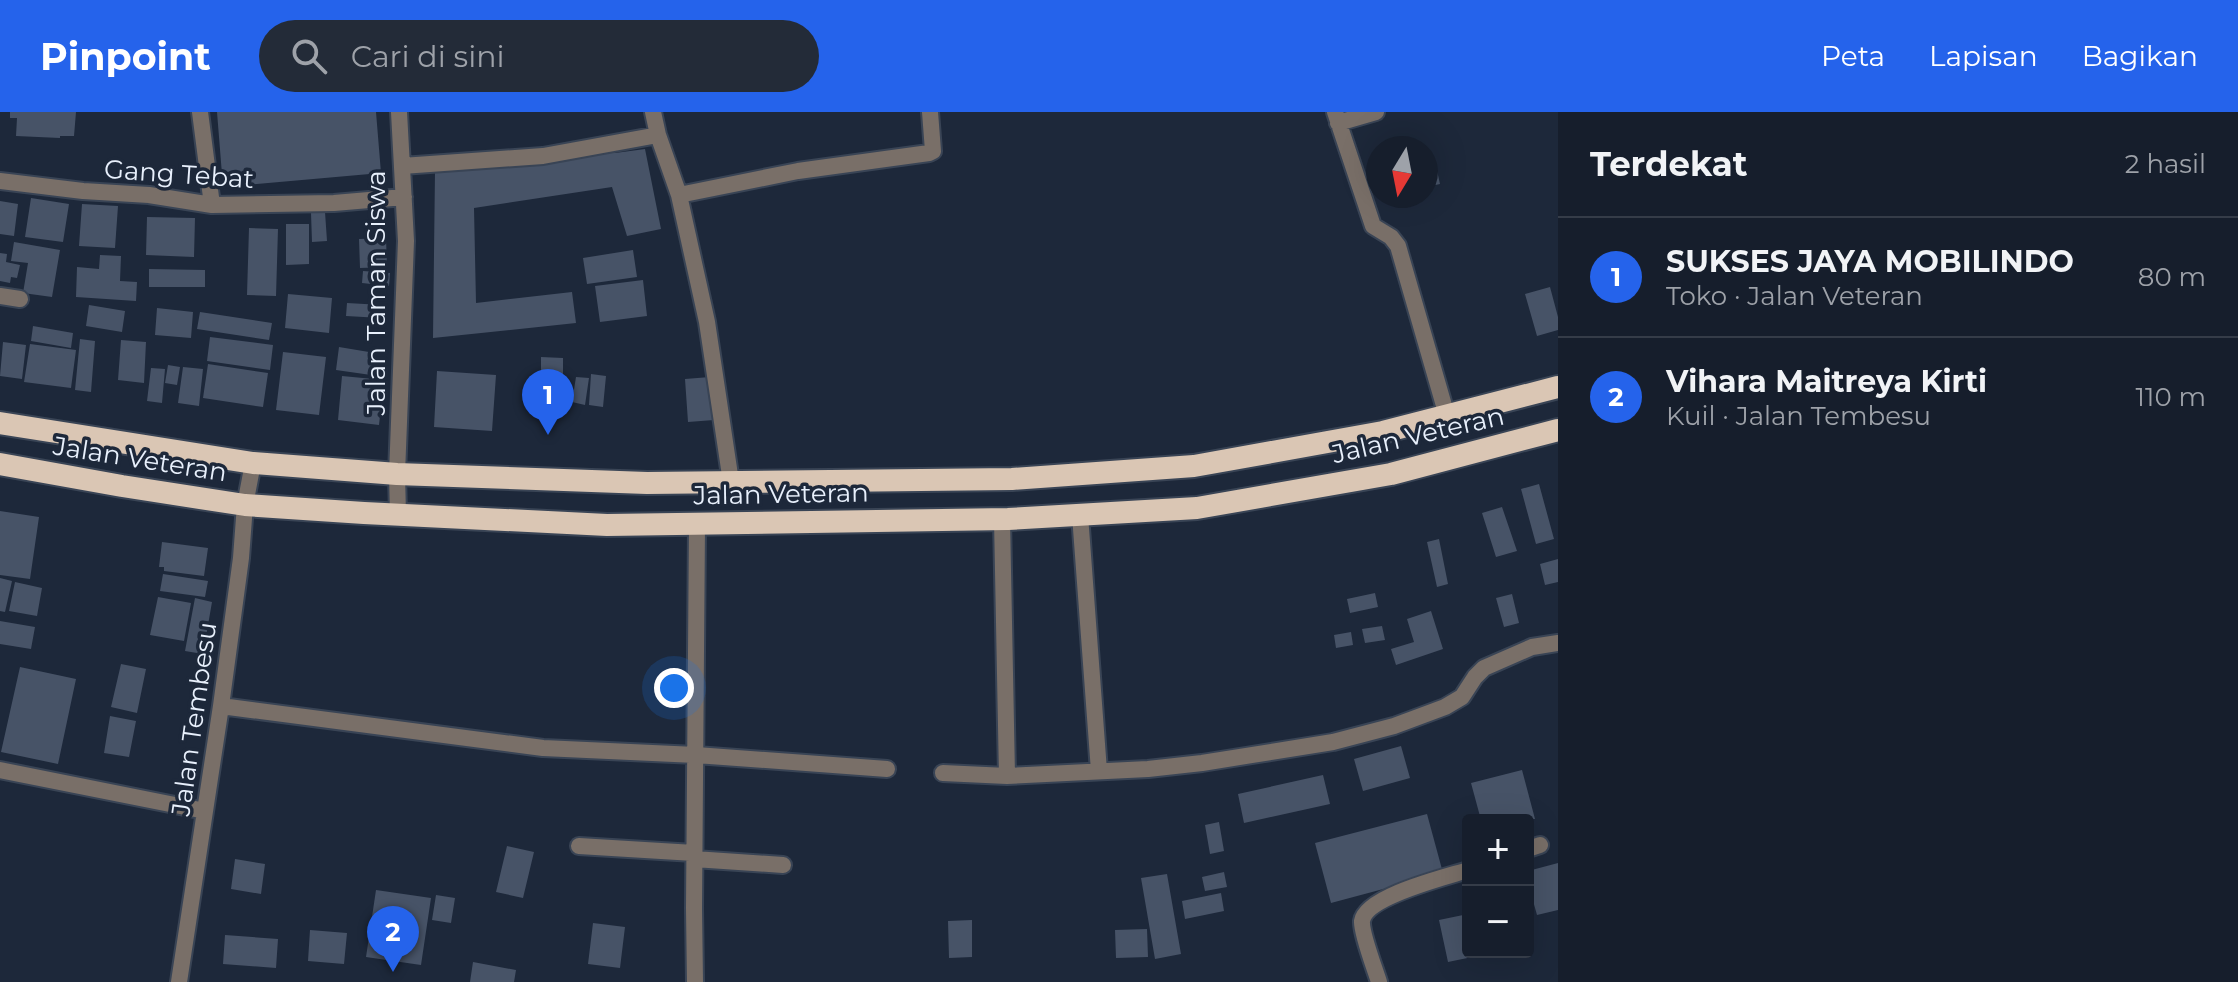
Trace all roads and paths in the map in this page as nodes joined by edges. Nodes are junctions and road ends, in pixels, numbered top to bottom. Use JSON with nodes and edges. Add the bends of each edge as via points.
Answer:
{"nodes":[{"id":1,"x":200,"y":112,"type":"edge"},
{"id":2,"x":399,"y":112,"type":"edge"},
{"id":3,"x":653,"y":112,"type":"edge"},
{"id":4,"x":930,"y":112,"type":"edge"},
{"id":5,"x":1376,"y":112,"type":"edge"},
{"id":6,"x":1336,"y":118,"type":"edge"},
{"id":7,"x":658,"y":135,"type":"junction"},
{"id":8,"x":402,"y":166,"type":"junction"},
{"id":9,"x":0,"y":181,"type":"edge"},
{"id":10,"x":679,"y":195,"type":"junction"},
{"id":11,"x":404,"y":197,"type":"junction"},
{"id":12,"x":212,"y":205,"type":"junction"},
{"id":13,"x":0,"y":296,"type":"edge"},
{"id":14,"x":20,"y":299,"type":"dead end"},
{"id":15,"x":1558,"y":387,"type":"edge"},
{"id":16,"x":1447,"y":416,"type":"junction"},
{"id":17,"x":0,"y":423,"type":"edge"},
{"id":18,"x":1558,"y":430,"type":"edge"},
{"id":19,"x":253,"y":463,"type":"junction"},
{"id":20,"x":0,"y":464,"type":"edge"},
{"id":21,"x":397,"y":474,"type":"junction"},
{"id":22,"x":731,"y":482,"type":"junction"},
{"id":23,"x":245,"y":505,"type":"junction"},
{"id":24,"x":398,"y":515,"type":"junction"},
{"id":25,"x":1080,"y":515,"type":"junction"},
{"id":26,"x":1002,"y":519,"type":"junction"},
{"id":27,"x":697,"y":524,"type":"junction"},
{"id":28,"x":1558,"y":643,"type":"edge"},
{"id":29,"x":221,"y":706,"type":"junction"},
{"id":30,"x":696,"y":755,"type":"junction"},
{"id":31,"x":887,"y":769,"type":"dead end"},
{"id":32,"x":0,"y":770,"type":"edge"},
{"id":33,"x":1099,"y":771,"type":"junction"},
{"id":34,"x":943,"y":773,"type":"dead end"},
{"id":35,"x":1007,"y":776,"type":"junction"},
{"id":36,"x":205,"y":811,"type":"junction"},
{"id":37,"x":579,"y":846,"type":"dead end"},
{"id":38,"x":694,"y":856,"type":"junction"},
{"id":39,"x":783,"y":865,"type":"dead end"},
{"id":40,"x":1462,"y":872,"type":"edge"},
{"id":41,"x":179,"y":982,"type":"edge"},
{"id":42,"x":695,"y":982,"type":"edge"},
{"id":43,"x":1379,"y":982,"type":"edge"}],
"edges":[{"from":1,"to":12,"type":"street"},
{"from":2,"to":8,"type":"street","name":"Jalan Taman Siswa"},
{"from":3,"to":7,"type":"street"},
{"from":4,"to":10,"type":"street","via":[[934,145],[929,153]]},
{"from":5,"to":6,"type":"street"},
{"from":6,"to":16,"type":"street","via":[[1373,226],[1398,246]]},
{"from":7,"to":8,"type":"street","via":[[543,156]]},
{"from":7,"to":10,"type":"street"},
{"from":8,"to":11,"type":"street","name":"Jalan Taman Siswa"},
{"from":9,"to":12,"type":"street","name":"Gang Tebat"},
{"from":10,"to":22,"type":"street","via":[[707,322]]},
{"from":11,"to":12,"type":"street","name":"Gang Tebat"},
{"from":11,"to":21,"type":"street","name":"Jalan Taman Siswa"},
{"from":13,"to":14,"type":"street"},
{"from":15,"to":16,"type":"highway","name":"Jalan Veteran"},
{"from":16,"to":22,"type":"highway","name":"Jalan Veteran","via":[[1194,466],[1012,479]]},
{"from":17,"to":19,"type":"highway","name":"Jalan Veteran"},
{"from":18,"to":25,"type":"highway","name":"Jalan Veteran","via":[[1391,474],[1197,508]]},
{"from":19,"to":21,"type":"highway","name":"Jalan Veteran"},
{"from":19,"to":23,"type":"street","name":"Jalan Tembesu"},
{"from":20,"to":23,"type":"highway","name":"Jalan Veteran"},
{"from":21,"to":22,"type":"highway","name":"Jalan Veteran"},
{"from":21,"to":24,"type":"street","name":"Jalan Taman Siswa"},
{"from":23,"to":24,"type":"highway","name":"Jalan Veteran"},
{"from":23,"to":29,"type":"street","name":"Jalan Tembesu"},
{"from":24,"to":27,"type":"highway","name":"Jalan Veteran"},
{"from":25,"to":26,"type":"highway","name":"Jalan Veteran"},
{"from":25,"to":33,"type":"street"},
{"from":26,"to":27,"type":"highway","name":"Jalan Veteran"},
{"from":26,"to":35,"type":"street"},
{"from":27,"to":30,"type":"street"},
{"from":28,"to":33,"type":"street","via":[[1532,647],[1484,668],[1453,703],[1394,726],[1333,742],[1202,763]]},
{"from":29,"to":30,"type":"street","via":[[543,748]]},
{"from":29,"to":36,"type":"street","name":"Jalan Tembesu"},
{"from":30,"to":31,"type":"street"},
{"from":30,"to":38,"type":"street"},
{"from":32,"to":36,"type":"street"},
{"from":33,"to":35,"type":"street"},
{"from":34,"to":35,"type":"street"},
{"from":36,"to":41,"type":"street","name":"Jalan Tembesu"},
{"from":37,"to":38,"type":"street"},
{"from":38,"to":39,"type":"street"},
{"from":38,"to":42,"type":"street"},
{"from":40,"to":43,"type":"street","via":[[1385,898],[1364,915],[1362,925]]}]}
